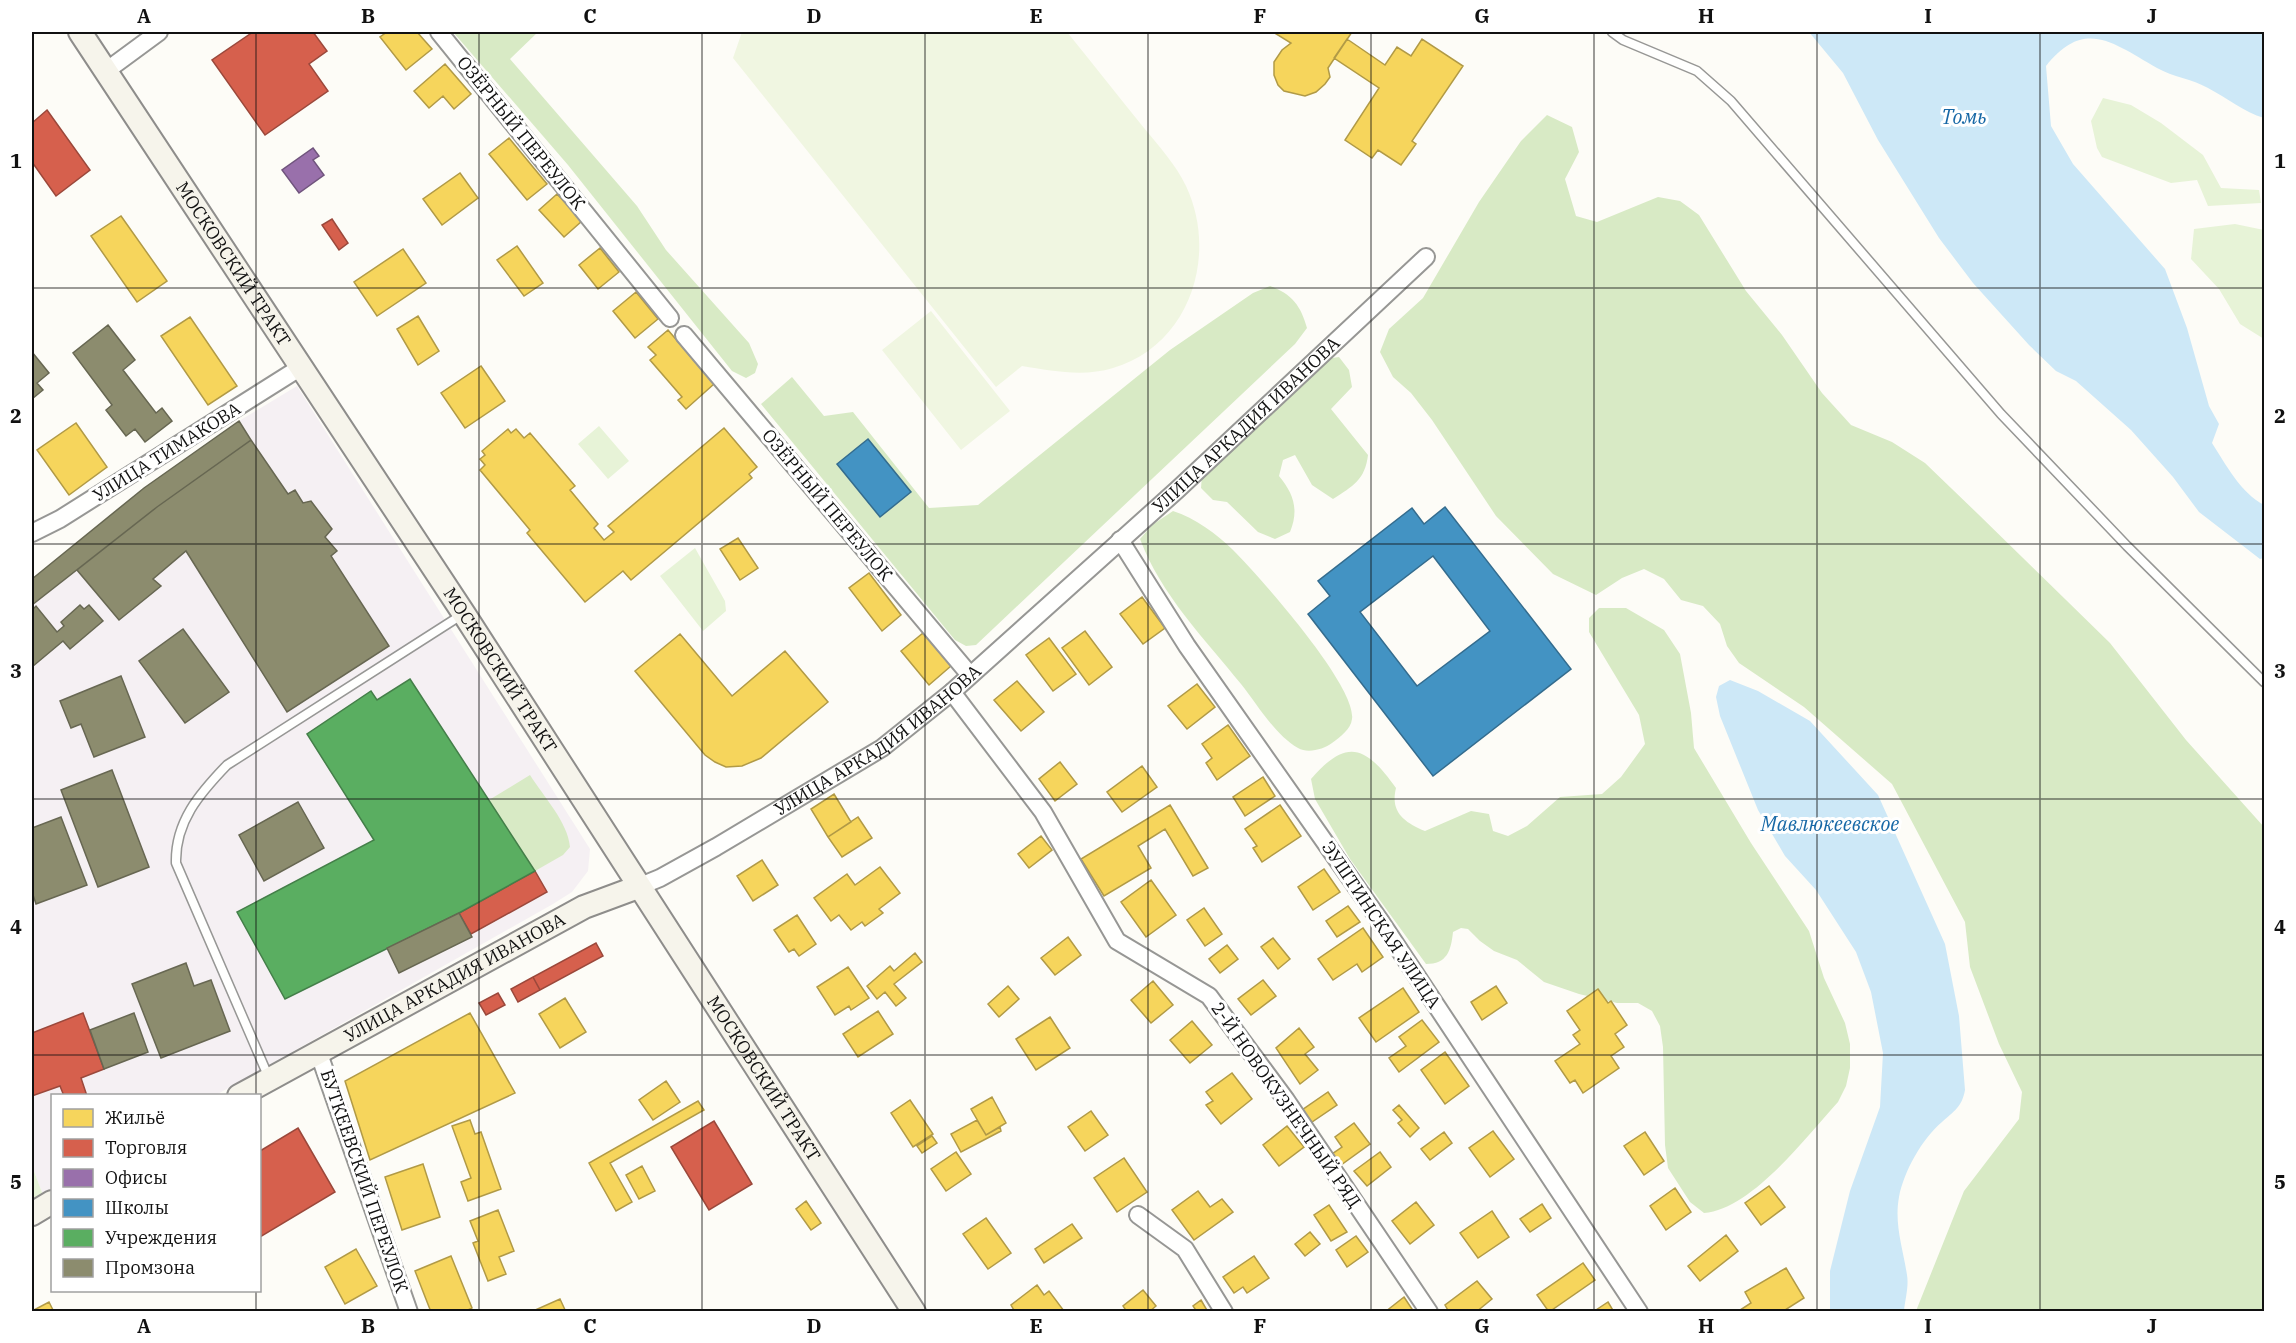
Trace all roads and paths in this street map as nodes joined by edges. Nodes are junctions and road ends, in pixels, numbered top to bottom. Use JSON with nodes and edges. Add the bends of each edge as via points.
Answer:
{"nodes":[{"id":1,"x":80,"y":32,"type":"edge"},
{"id":2,"x":159,"y":32,"type":"edge"},
{"id":3,"x":439,"y":32,"type":"edge"},
{"id":4,"x":1612,"y":32,"type":"edge"},
{"id":5,"x":106,"y":71,"type":"junction"},
{"id":6,"x":1426,"y":257,"type":"dead end"},
{"id":7,"x":670,"y":318,"type":"dead end"},
{"id":8,"x":684,"y":335,"type":"dead end"},
{"id":9,"x":301,"y":367,"type":"junction"},
{"id":10,"x":32,"y":533,"type":"edge"},
{"id":11,"x":1120,"y":540,"type":"junction"},
{"id":12,"x":464,"y":614,"type":"junction"},
{"id":13,"x":970,"y":675,"type":"junction"},
{"id":14,"x":2265,"y":682,"type":"edge"},
{"id":15,"x":952,"y":692,"type":"junction"},
{"id":16,"x":638,"y":887,"type":"junction"},
{"id":17,"x":318,"y":1051,"type":"junction"},
{"id":18,"x":269,"y":1078,"type":"junction"},
{"id":19,"x":241,"y":1094,"type":"edge"},
{"id":20,"x":51,"y":1203,"type":"edge"},
{"id":21,"x":32,"y":1214,"type":"edge"},
{"id":22,"x":1138,"y":1215,"type":"dead end"},
{"id":23,"x":409,"y":1311,"type":"edge"},
{"id":24,"x":914,"y":1311,"type":"edge"},
{"id":25,"x":1224,"y":1311,"type":"edge"},
{"id":26,"x":1429,"y":1311,"type":"edge"},
{"id":27,"x":1639,"y":1311,"type":"edge"}],
"edges":[{"from":1,"to":5,"type":"main road","name":"МОСКОВСКИЙ ТРАКТ"},
{"from":2,"to":5,"type":"street"},
{"from":3,"to":7,"type":"street","name":"ОЗЁРНЫЙ ПЕРЕУЛОК"},
{"from":4,"to":14,"type":"lane","via":[[1697,71],[1725,96],[2001,414]]},
{"from":5,"to":9,"type":"main road","name":"МОСКОВСКИЙ ТРАКТ"},
{"from":6,"to":11,"type":"street","name":"УЛИЦА АРКАДИЯ ИВАНОВА"},
{"from":8,"to":13,"type":"street","name":"ОЗЁРНЫЙ ПЕРЕУЛОК"},
{"from":9,"to":10,"type":"street","name":"УЛИЦА ТИМАКОВА"},
{"from":9,"to":12,"type":"main road","name":"МОСКОВСКИЙ ТРАКТ"},
{"from":11,"to":13,"type":"street","name":"УЛИЦА АРКАДИЯ ИВАНОВА"},
{"from":11,"to":27,"type":"street","name":"ЭУШТИНСКАЯ УЛИЦА","via":[[1187,646],[1381,922]]},
{"from":12,"to":16,"type":"main road","name":"МОСКОВСКИЙ ТРАКТ"},
{"from":12,"to":18,"type":"lane","via":[[227,765],[203,790],[183,821],[175,844],[176,863]]},
{"from":13,"to":15,"type":"street","name":"УЛИЦА АРКАДИЯ ИВАНОВА"},
{"from":15,"to":16,"type":"street","name":"УЛИЦА АРКАДИЯ ИВАНОВА","via":[[882,748],[716,847]]},
{"from":15,"to":26,"type":"street","name":"2-Й НОВОКУЗНЕЧНЫЙ РЯД","via":[[1042,812],[1118,940],[1209,996],[1286,1100]]},
{"from":16,"to":17,"type":"main road","name":"УЛИЦА АРКАДИЯ ИВАНОВА","via":[[584,907]]},
{"from":16,"to":24,"type":"main road","name":"МОСКОВСКИЙ ТРАКТ"},
{"from":17,"to":18,"type":"main road","name":"УЛИЦА АРКАДИЯ ИВАНОВА"},
{"from":17,"to":23,"type":"street","name":"БУТКЕЕВСКИЙ ПЕРЕУЛОК"},
{"from":18,"to":19,"type":"main road","name":"УЛИЦА АРКАДИЯ ИВАНОВА"},
{"from":20,"to":21,"type":"main road"},
{"from":22,"to":25,"type":"street","via":[[1185,1249]]}]}
